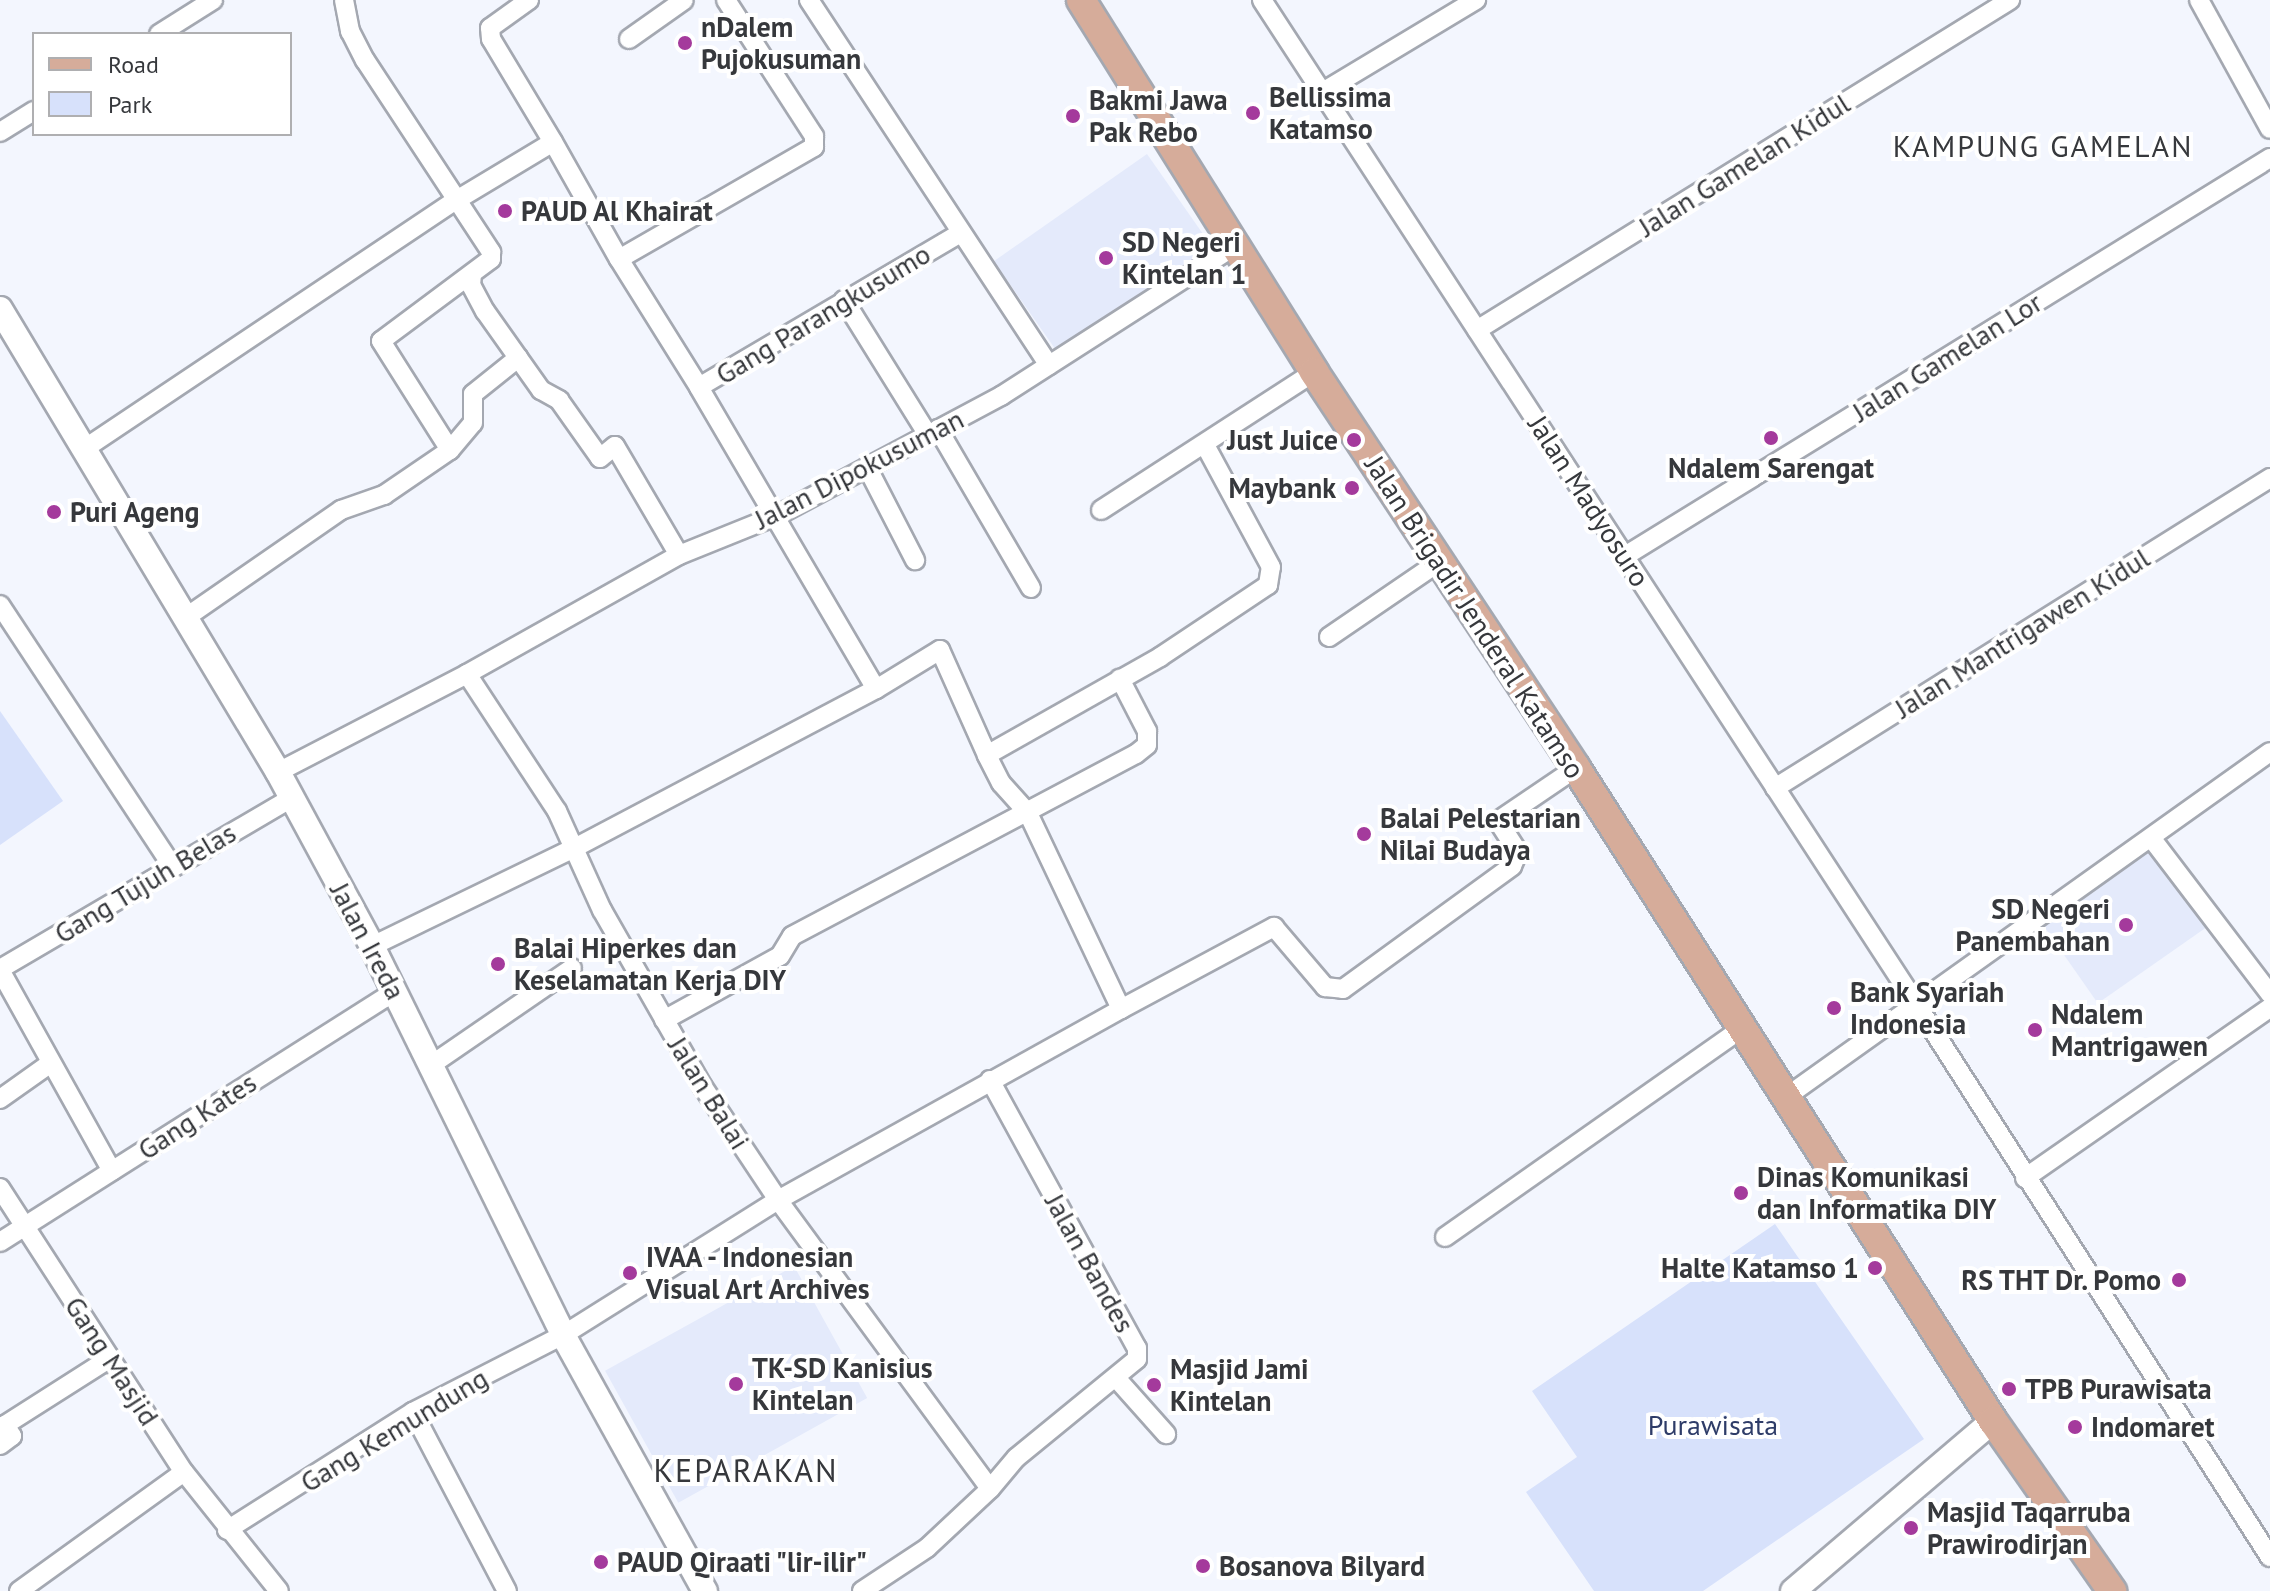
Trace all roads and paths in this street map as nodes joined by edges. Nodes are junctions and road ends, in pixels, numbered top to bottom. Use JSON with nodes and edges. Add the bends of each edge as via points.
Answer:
{"nodes":[{"id":1,"x":213,"y":0,"type":"edge"},
{"id":2,"x":344,"y":0,"type":"edge"},
{"id":3,"x":529,"y":0,"type":"edge"},
{"id":4,"x":684,"y":0,"type":"edge"},
{"id":5,"x":726,"y":0,"type":"edge"},
{"id":6,"x":809,"y":0,"type":"edge"},
{"id":7,"x":1081,"y":0,"type":"edge"},
{"id":8,"x":1262,"y":0,"type":"edge"},
{"id":9,"x":1476,"y":0,"type":"edge"},
{"id":10,"x":2010,"y":0,"type":"edge"},
{"id":11,"x":2199,"y":0,"type":"edge"},
{"id":12,"x":162,"y":32,"type":"edge"},
{"id":13,"x":629,"y":39,"type":"dead end"},
{"id":14,"x":1321,"y":93,"type":"junction"},
{"id":15,"x":32,"y":112,"type":"edge"},
{"id":16,"x":2270,"y":129,"type":"edge"},
{"id":17,"x":0,"y":132,"type":"edge"},
{"id":18,"x":553,"y":142,"type":"junction"},
{"id":19,"x":2270,"y":158,"type":"edge"},
{"id":20,"x":455,"y":201,"type":"junction"},
{"id":21,"x":960,"y":233,"type":"junction"},
{"id":22,"x":1238,"y":244,"type":"junction"},
{"id":23,"x":619,"y":259,"type":"junction"},
{"id":24,"x":472,"y":274,"type":"junction"},
{"id":25,"x":844,"y":300,"type":"junction"},
{"id":26,"x":0,"y":309,"type":"edge"},
{"id":27,"x":1477,"y":330,"type":"junction"},
{"id":28,"x":518,"y":358,"type":"junction"},
{"id":29,"x":1049,"y":365,"type":"junction"},
{"id":30,"x":1314,"y":372,"type":"junction"},
{"id":31,"x":699,"y":387,"type":"junction"},
{"id":32,"x":933,"y":432,"type":"junction"},
{"id":33,"x":1205,"y":445,"type":"junction"},
{"id":34,"x":84,"y":449,"type":"junction"},
{"id":35,"x":450,"y":450,"type":"junction"},
{"id":36,"x":867,"y":467,"type":"junction"},
{"id":37,"x":2270,"y":478,"type":"edge"},
{"id":38,"x":1101,"y":510,"type":"dead end"},
{"id":39,"x":778,"y":515,"type":"junction"},
{"id":40,"x":679,"y":555,"type":"junction"},
{"id":41,"x":1625,"y":556,"type":"junction"},
{"id":42,"x":915,"y":560,"type":"dead end"},
{"id":43,"x":1439,"y":562,"type":"junction"},
{"id":44,"x":1031,"y":588,"type":"dead end"},
{"id":45,"x":0,"y":605,"type":"edge"},
{"id":46,"x":185,"y":618,"type":"junction"},
{"id":47,"x":1329,"y":637,"type":"dead end"},
{"id":48,"x":467,"y":674,"type":"junction"},
{"id":49,"x":1120,"y":679,"type":"junction"},
{"id":50,"x":876,"y":689,"type":"junction"},
{"id":51,"x":2270,"y":752,"type":"edge"},
{"id":52,"x":987,"y":755,"type":"junction"},
{"id":53,"x":1576,"y":768,"type":"junction"},
{"id":54,"x":278,"y":772,"type":"junction"},
{"id":55,"x":1775,"y":788,"type":"junction"},
{"id":56,"x":291,"y":798,"type":"junction"},
{"id":57,"x":1028,"y":813,"type":"junction"},
{"id":58,"x":2152,"y":839,"type":"junction"},
{"id":59,"x":572,"y":849,"type":"junction"},
{"id":60,"x":172,"y":866,"type":"junction"},
{"id":61,"x":372,"y":946,"type":"junction"},
{"id":62,"x":572,"y":968,"type":"dead end"},
{"id":63,"x":0,"y":970,"type":"edge"},
{"id":64,"x":395,"y":991,"type":"junction"},
{"id":65,"x":2270,"y":994,"type":"edge"},
{"id":66,"x":1915,"y":1002,"type":"junction"},
{"id":67,"x":2270,"y":1008,"type":"edge"},
{"id":68,"x":1121,"y":1009,"type":"junction"},
{"id":69,"x":664,"y":1020,"type":"junction"},
{"id":70,"x":1742,"y":1028,"type":"junction"},
{"id":71,"x":48,"y":1065,"type":"junction"},
{"id":72,"x":431,"y":1065,"type":"junction"},
{"id":73,"x":990,"y":1080,"type":"junction"},
{"id":74,"x":1786,"y":1097,"type":"junction"},
{"id":75,"x":0,"y":1099,"type":"edge"},
{"id":76,"x":112,"y":1171,"type":"junction"},
{"id":77,"x":2025,"y":1178,"type":"junction"},
{"id":78,"x":0,"y":1188,"type":"edge"},
{"id":79,"x":778,"y":1200,"type":"junction"},
{"id":80,"x":25,"y":1228,"type":"junction"},
{"id":81,"x":1445,"y":1237,"type":"dead end"},
{"id":82,"x":0,"y":1242,"type":"edge"},
{"id":83,"x":563,"y":1335,"type":"junction"},
{"id":84,"x":110,"y":1358,"type":"junction"},
{"id":85,"x":1117,"y":1379,"type":"junction"},
{"id":86,"x":413,"y":1412,"type":"junction"},
{"id":87,"x":1993,"y":1421,"type":"junction"},
{"id":88,"x":1166,"y":1434,"type":"dead end"},
{"id":89,"x":0,"y":1445,"type":"edge"},
{"id":90,"x":184,"y":1472,"type":"junction"},
{"id":91,"x":990,"y":1489,"type":"junction"},
{"id":92,"x":227,"y":1530,"type":"junction"},
{"id":93,"x":2270,"y":1557,"type":"edge"},
{"id":94,"x":19,"y":1591,"type":"edge"},
{"id":95,"x":279,"y":1591,"type":"edge"},
{"id":96,"x":507,"y":1591,"type":"edge"},
{"id":97,"x":705,"y":1591,"type":"edge"},
{"id":98,"x":862,"y":1591,"type":"edge"},
{"id":99,"x":1793,"y":1591,"type":"edge"},
{"id":100,"x":2112,"y":1591,"type":"edge"}],
"edges":[{"from":1,"to":12,"type":"street"},
{"from":2,"to":20,"type":"street","via":[[350,31],[365,60]]},
{"from":3,"to":18,"type":"street","via":[[490,28],[491,39]]},
{"from":4,"to":13,"type":"street"},
{"from":5,"to":23,"type":"street","via":[[814,136],[814,147]]},
{"from":6,"to":21,"type":"street"},
{"from":7,"to":22,"type":"main road","name":"Jalan Brigadir Jenderal Katamso"},
{"from":8,"to":14,"type":"street","name":"Jalan Madyosuro"},
{"from":9,"to":14,"type":"street"},
{"from":10,"to":27,"type":"street","name":"Jalan Gamelan Kidul"},
{"from":11,"to":16,"type":"street"},
{"from":14,"to":27,"type":"street","name":"Jalan Madyosuro"},
{"from":15,"to":17,"type":"street"},
{"from":18,"to":20,"type":"street"},
{"from":18,"to":23,"type":"street"},
{"from":19,"to":41,"type":"street","name":"Jalan Gamelan Lor"},
{"from":20,"to":24,"type":"street","via":[[491,252],[491,259]]},
{"from":20,"to":34,"type":"street"},
{"from":21,"to":25,"type":"street","name":"Gang Parangkusumo"},
{"from":21,"to":29,"type":"street"},
{"from":22,"to":29,"type":"street","name":"Jalan Dipokusuman"},
{"from":22,"to":30,"type":"main road","name":"Jalan Brigadir Jenderal Katamso"},
{"from":23,"to":31,"type":"street"},
{"from":24,"to":28,"type":"street","via":[[471,285]]},
{"from":24,"to":35,"type":"street","via":[[381,341]]},
{"from":25,"to":31,"type":"street","name":"Gang Parangkusumo"},
{"from":25,"to":32,"type":"street"},
{"from":26,"to":34,"type":"street","name":"Jalan Ireda"},
{"from":27,"to":41,"type":"street","name":"Jalan Madyosuro"},
{"from":28,"to":35,"type":"street","via":[[473,394],[473,423]]},
{"from":28,"to":40,"type":"street","via":[[541,390],[559,400],[600,458],[615,446]]},
{"from":29,"to":32,"type":"street","name":"Jalan Dipokusuman"},
{"from":30,"to":33,"type":"street"},
{"from":30,"to":43,"type":"main road","name":"Jalan Brigadir Jenderal Katamso"},
{"from":31,"to":39,"type":"street","name":"Gang Parangkusumo"},
{"from":32,"to":36,"type":"street","name":"Jalan Dipokusuman"},
{"from":32,"to":44,"type":"street"},
{"from":33,"to":38,"type":"street"},
{"from":33,"to":49,"type":"street","via":[[1271,567],[1268,585]]},
{"from":34,"to":46,"type":"street","name":"Jalan Ireda"},
{"from":35,"to":46,"type":"street","via":[[384,495],[341,510]]},
{"from":36,"to":39,"type":"street","name":"Jalan Dipokusuman"},
{"from":36,"to":42,"type":"street"},
{"from":37,"to":55,"type":"street","name":"Jalan Mantrigawen Kidul"},
{"from":39,"to":40,"type":"street","name":"Jalan Dipokusuman"},
{"from":39,"to":50,"type":"street","name":"Gang Parangkusumo"},
{"from":40,"to":48,"type":"street","name":"Jalan Dipokusuman"},
{"from":41,"to":55,"type":"street","name":"Jalan Madyosuro"},
{"from":43,"to":47,"type":"street"},
{"from":43,"to":53,"type":"main road","name":"Jalan Brigadir Jenderal Katamso"},
{"from":45,"to":60,"type":"street"},
{"from":46,"to":54,"type":"street","name":"Jalan Ireda"},
{"from":48,"to":54,"type":"street"},
{"from":48,"to":59,"type":"street","name":"Jalan Balai","via":[[557,811]]},
{"from":49,"to":52,"type":"street"},
{"from":49,"to":57,"type":"street","via":[[1147,731],[1147,745]]},
{"from":50,"to":52,"type":"street","via":[[940,650]]},
{"from":50,"to":59,"type":"street"},
{"from":51,"to":58,"type":"street"},
{"from":52,"to":57,"type":"street","via":[[1001,783]]},
{"from":53,"to":68,"type":"street","name":"Gang Kemundung","via":[[1498,821],[1518,852],[1512,866],[1343,989],[1325,987],[1274,927]]},
{"from":53,"to":70,"type":"main road","name":"Jalan Brigadir Jenderal Katamso"},
{"from":54,"to":56,"type":"street","name":"Jalan Ireda"},
{"from":55,"to":66,"type":"street","name":"Jalan Madyosuro"},
{"from":56,"to":60,"type":"street","name":"Gang Tujuh Belas"},
{"from":56,"to":61,"type":"street","name":"Jalan Ireda"},
{"from":57,"to":68,"type":"street"},
{"from":57,"to":69,"type":"street","via":[[792,936],[780,956]]},
{"from":58,"to":65,"type":"street"},
{"from":58,"to":66,"type":"street"},
{"from":59,"to":61,"type":"street"},
{"from":59,"to":69,"type":"street","name":"Jalan Balai"},
{"from":60,"to":63,"type":"street","name":"Gang Tujuh Belas"},
{"from":61,"to":64,"type":"street","name":"Jalan Ireda"},
{"from":62,"to":72,"type":"street"},
{"from":63,"to":71,"type":"street"},
{"from":64,"to":72,"type":"street","name":"Jalan Ireda"},
{"from":64,"to":76,"type":"street","name":"Gang Kates"},
{"from":66,"to":74,"type":"street"},
{"from":66,"to":77,"type":"street","name":"Jalan Madyosuro"},
{"from":67,"to":77,"type":"street"},
{"from":68,"to":73,"type":"street","name":"Gang Kemundung"},
{"from":69,"to":79,"type":"street","name":"Jalan Balai"},
{"from":70,"to":74,"type":"main road","name":"Jalan Brigadir Jenderal Katamso"},
{"from":70,"to":81,"type":"street"},
{"from":71,"to":75,"type":"street"},
{"from":71,"to":76,"type":"street"},
{"from":72,"to":83,"type":"street","name":"Jalan Ireda"},
{"from":73,"to":79,"type":"street","name":"Gang Kemundung"},
{"from":73,"to":85,"type":"street","name":"Jalan Bandes","via":[[1137,1348],[1137,1359]]},
{"from":74,"to":87,"type":"main road","name":"Jalan Brigadir Jenderal Katamso"},
{"from":76,"to":80,"type":"street","name":"Gang Kates"},
{"from":77,"to":93,"type":"street","name":"Jalan Madyosuro"},
{"from":78,"to":80,"type":"street","name":"Gang Masjid"},
{"from":79,"to":83,"type":"street","name":"Gang Kemundung"},
{"from":79,"to":91,"type":"street","name":"Jalan Balai"},
{"from":80,"to":82,"type":"street","name":"Gang Kates"},
{"from":80,"to":84,"type":"street","name":"Gang Masjid"},
{"from":83,"to":86,"type":"street","name":"Gang Kemundung"},
{"from":83,"to":97,"type":"street","name":"Jalan Ireda"},
{"from":84,"to":89,"type":"street","via":[[5,1425],[12,1436]]},
{"from":84,"to":90,"type":"street","name":"Gang Masjid"},
{"from":85,"to":88,"type":"street"},
{"from":85,"to":91,"type":"street","name":"Jalan Bandes","via":[[1016,1458]]},
{"from":86,"to":92,"type":"street","name":"Gang Kemundung"},
{"from":86,"to":96,"type":"street"},
{"from":87,"to":99,"type":"street"},
{"from":87,"to":100,"type":"main road","name":"Jalan Brigadir Jenderal Katamso"},
{"from":90,"to":92,"type":"street","name":"Gang Masjid"},
{"from":90,"to":94,"type":"street"},
{"from":91,"to":98,"type":"street","via":[[927,1548]]},
{"from":92,"to":95,"type":"street","name":"Gang Masjid"}]}
